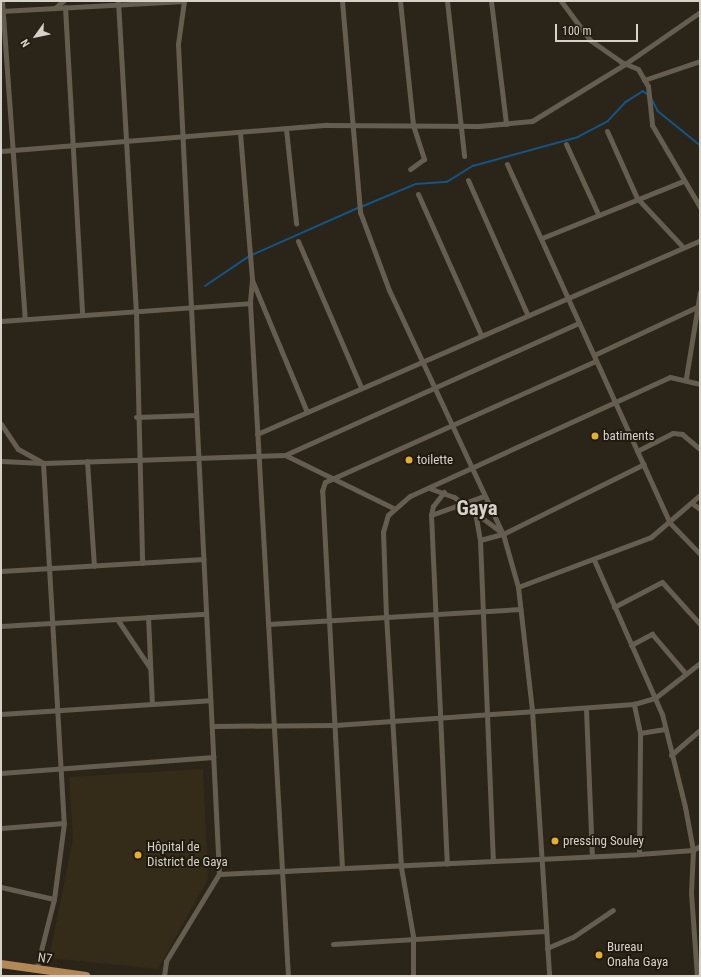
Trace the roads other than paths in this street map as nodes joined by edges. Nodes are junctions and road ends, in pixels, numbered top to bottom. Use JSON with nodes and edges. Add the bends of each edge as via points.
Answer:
{"nodes":[{"id":1,"x":2,"y":1,"type":"edge"},
{"id":2,"x":63,"y":1,"type":"edge"},
{"id":3,"x":184,"y":1,"type":"edge"},
{"id":4,"x":342,"y":1,"type":"edge"},
{"id":5,"x":400,"y":1,"type":"edge"},
{"id":6,"x":447,"y":1,"type":"edge"},
{"id":7,"x":491,"y":1,"type":"edge"},
{"id":8,"x":561,"y":1,"type":"edge"},
{"id":9,"x":118,"y":3,"type":"edge"},
{"id":10,"x":65,"y":7,"type":"junction"},
{"id":11,"x":55,"y":8,"type":"junction"},
{"id":12,"x":2,"y":11,"type":"edge"},
{"id":13,"x":700,"y":12,"type":"edge"},
{"id":14,"x":700,"y":61,"type":"edge"},
{"id":15,"x":625,"y":64,"type":"junction"},
{"id":16,"x":644,"y":80,"type":"junction"},
{"id":17,"x":506,"y":124,"type":"junction"},
{"id":18,"x":413,"y":125,"type":"junction"},
{"id":19,"x":355,"y":126,"type":"junction"},
{"id":20,"x":460,"y":126,"type":"junction"},
{"id":21,"x":286,"y":129,"type":"junction"},
{"id":22,"x":607,"y":131,"type":"dead end"},
{"id":23,"x":240,"y":133,"type":"junction"},
{"id":24,"x":183,"y":137,"type":"junction"},
{"id":25,"x":126,"y":142,"type":"junction"},
{"id":26,"x":566,"y":144,"type":"dead end"},
{"id":27,"x":71,"y":146,"type":"junction"},
{"id":28,"x":13,"y":150,"type":"junction"},
{"id":29,"x":1,"y":151,"type":"edge"},
{"id":30,"x":464,"y":156,"type":"dead end"},
{"id":31,"x":507,"y":164,"type":"dead end"},
{"id":32,"x":410,"y":169,"type":"dead end"},
{"id":33,"x":468,"y":180,"type":"dead end"},
{"id":34,"x":683,"y":182,"type":"junction"},
{"id":35,"x":418,"y":194,"type":"dead end"},
{"id":36,"x":637,"y":198,"type":"junction"},
{"id":37,"x":700,"y":207,"type":"edge"},
{"id":38,"x":598,"y":214,"type":"junction"},
{"id":39,"x":296,"y":222,"type":"dead end"},
{"id":40,"x":542,"y":238,"type":"junction"},
{"id":41,"x":700,"y":240,"type":"edge"},
{"id":42,"x":298,"y":241,"type":"dead end"},
{"id":43,"x":683,"y":247,"type":"junction"},
{"id":44,"x":252,"y":279,"type":"junction"},
{"id":45,"x":700,"y":292,"type":"edge"},
{"id":46,"x":569,"y":298,"type":"junction"},
{"id":47,"x":250,"y":303,"type":"junction"},
{"id":48,"x":191,"y":307,"type":"junction"},
{"id":49,"x":698,"y":309,"type":"edge"},
{"id":50,"x":136,"y":311,"type":"junction"},
{"id":51,"x":82,"y":314,"type":"junction"},
{"id":52,"x":527,"y":314,"type":"junction"},
{"id":53,"x":25,"y":319,"type":"junction"},
{"id":54,"x":1,"y":320,"type":"edge"},
{"id":55,"x":579,"y":323,"type":"junction"},
{"id":56,"x":481,"y":335,"type":"junction"},
{"id":57,"x":594,"y":355,"type":"junction"},
{"id":58,"x":596,"y":361,"type":"junction"},
{"id":59,"x":423,"y":363,"type":"junction"},
{"id":60,"x":686,"y":378,"type":"junction"},
{"id":61,"x":700,"y":384,"type":"edge"},
{"id":62,"x":435,"y":387,"type":"junction"},
{"id":63,"x":361,"y":388,"type":"junction"},
{"id":64,"x":615,"y":402,"type":"junction"},
{"id":65,"x":307,"y":412,"type":"junction"},
{"id":66,"x":196,"y":415,"type":"junction"},
{"id":67,"x":136,"y":417,"type":"junction"},
{"id":68,"x":1,"y":424,"type":"edge"},
{"id":69,"x":451,"y":427,"type":"junction"},
{"id":70,"x":258,"y":434,"type":"junction"},
{"id":71,"x":700,"y":449,"type":"edge"},
{"id":72,"x":638,"y":450,"type":"junction"},
{"id":73,"x":259,"y":454,"type":"junction"},
{"id":74,"x":285,"y":455,"type":"junction"},
{"id":75,"x":198,"y":457,"type":"junction"},
{"id":76,"x":138,"y":459,"type":"junction"},
{"id":77,"x":1,"y":461,"type":"edge"},
{"id":78,"x":87,"y":461,"type":"junction"},
{"id":79,"x":43,"y":463,"type":"junction"},
{"id":80,"x":644,"y":464,"type":"junction"},
{"id":81,"x":469,"y":468,"type":"junction"},
{"id":82,"x":331,"y":479,"type":"junction"},
{"id":83,"x":429,"y":488,"type":"junction"},
{"id":84,"x":444,"y":492,"type":"junction"},
{"id":85,"x":700,"y":495,"type":"edge"},
{"id":86,"x":484,"y":496,"type":"junction"},
{"id":87,"x":463,"y":504,"type":"junction"},
{"id":88,"x":693,"y":504,"type":"junction"},
{"id":89,"x":393,"y":508,"type":"junction"},
{"id":90,"x":700,"y":509,"type":"edge"},
{"id":91,"x":475,"y":512,"type":"junction"},
{"id":92,"x":432,"y":515,"type":"junction"},
{"id":93,"x":670,"y":523,"type":"junction"},
{"id":94,"x":503,"y":534,"type":"junction"},
{"id":95,"x":480,"y":540,"type":"junction"},
{"id":96,"x":700,"y":554,"type":"edge"},
{"id":97,"x":204,"y":559,"type":"junction"},
{"id":98,"x":594,"y":560,"type":"junction"},
{"id":99,"x":142,"y":563,"type":"junction"},
{"id":100,"x":94,"y":566,"type":"junction"},
{"id":101,"x":49,"y":568,"type":"junction"},
{"id":102,"x":1,"y":571,"type":"edge"},
{"id":103,"x":518,"y":586,"type":"junction"},
{"id":104,"x":614,"y":607,"type":"junction"},
{"id":105,"x":521,"y":609,"type":"junction"},
{"id":106,"x":481,"y":611,"type":"junction"},
{"id":107,"x":206,"y":614,"type":"junction"},
{"id":108,"x":433,"y":614,"type":"junction"},
{"id":109,"x":148,"y":617,"type":"junction"},
{"id":110,"x":386,"y":617,"type":"junction"},
{"id":111,"x":117,"y":619,"type":"junction"},
{"id":112,"x":330,"y":621,"type":"junction"},
{"id":113,"x":52,"y":623,"type":"junction"},
{"id":114,"x":268,"y":624,"type":"junction"},
{"id":115,"x":700,"y":624,"type":"edge"},
{"id":116,"x":1,"y":626,"type":"edge"},
{"id":117,"x":631,"y":645,"type":"junction"},
{"id":118,"x":700,"y":663,"type":"edge"},
{"id":119,"x":150,"y":668,"type":"junction"},
{"id":120,"x":686,"y":674,"type":"junction"},
{"id":121,"x":655,"y":698,"type":"junction"},
{"id":122,"x":210,"y":700,"type":"junction"},
{"id":123,"x":152,"y":704,"type":"junction"},
{"id":124,"x":634,"y":704,"type":"junction"},
{"id":125,"x":586,"y":708,"type":"junction"},
{"id":126,"x":532,"y":710,"type":"junction"},
{"id":127,"x":57,"y":711,"type":"junction"},
{"id":128,"x":485,"y":713,"type":"junction"},
{"id":129,"x":1,"y":714,"type":"edge"},
{"id":130,"x":438,"y":717,"type":"junction"},
{"id":131,"x":393,"y":720,"type":"junction"},
{"id":132,"x":335,"y":725,"type":"junction"},
{"id":133,"x":212,"y":726,"type":"junction"},
{"id":134,"x":274,"y":727,"type":"junction"},
{"id":135,"x":665,"y":729,"type":"junction"},
{"id":136,"x":700,"y":730,"type":"edge"},
{"id":137,"x":640,"y":733,"type":"junction"},
{"id":138,"x":672,"y":755,"type":"junction"},
{"id":139,"x":213,"y":757,"type":"junction"},
{"id":140,"x":60,"y":770,"type":"junction"},
{"id":141,"x":1,"y":773,"type":"edge"},
{"id":142,"x":64,"y":823,"type":"junction"},
{"id":143,"x":1,"y":828,"type":"edge"},
{"id":144,"x":700,"y":846,"type":"edge"},
{"id":145,"x":693,"y":850,"type":"junction"},
{"id":146,"x":639,"y":854,"type":"junction"},
{"id":147,"x":592,"y":856,"type":"junction"},
{"id":148,"x":540,"y":858,"type":"junction"},
{"id":149,"x":493,"y":862,"type":"junction"},
{"id":150,"x":446,"y":864,"type":"junction"},
{"id":151,"x":401,"y":867,"type":"junction"},
{"id":152,"x":342,"y":868,"type":"junction"},
{"id":153,"x":281,"y":869,"type":"junction"},
{"id":154,"x":219,"y":874,"type":"junction"},
{"id":155,"x":1,"y":887,"type":"edge"},
{"id":156,"x":54,"y":899,"type":"junction"},
{"id":157,"x":612,"y":910,"type":"dead end"},
{"id":158,"x":546,"y":931,"type":"junction"},
{"id":159,"x":413,"y":936,"type":"junction"},
{"id":160,"x":333,"y":944,"type":"dead end"},
{"id":161,"x":547,"y":948,"type":"junction"},
{"id":162,"x":1,"y":964,"type":"edge"},
{"id":163,"x":36,"y":970,"type":"junction"},
{"id":164,"x":86,"y":976,"type":"edge"},
{"id":165,"x":164,"y":976,"type":"edge"},
{"id":166,"x":288,"y":976,"type":"edge"},
{"id":167,"x":413,"y":976,"type":"edge"},
{"id":168,"x":549,"y":976,"type":"edge"},
{"id":169,"x":697,"y":976,"type":"edge"}],
"edges":[{"from":1,"to":12,"type":"street"},
{"from":2,"to":11,"type":"street"},
{"from":3,"to":9,"type":"street"},
{"from":3,"to":24,"type":"street","via":[[178,44]]},
{"from":4,"to":19,"type":"street"},
{"from":5,"to":18,"type":"street"},
{"from":6,"to":20,"type":"street"},
{"from":7,"to":17,"type":"street"},
{"from":8,"to":15,"type":"street","via":[[590,40]]},
{"from":9,"to":10,"type":"street"},
{"from":9,"to":25,"type":"street"},
{"from":10,"to":11,"type":"street"},
{"from":10,"to":27,"type":"street"},
{"from":11,"to":12,"type":"street"},
{"from":12,"to":28,"type":"street"},
{"from":13,"to":15,"type":"street"},
{"from":14,"to":16,"type":"street"},
{"from":15,"to":16,"type":"street","via":[[638,69]]},
{"from":15,"to":17,"type":"street","via":[[532,121]]},
{"from":16,"to":34,"type":"street","via":[[652,125]]},
{"from":17,"to":20,"type":"street"},
{"from":18,"to":19,"type":"street"},
{"from":18,"to":20,"type":"street"},
{"from":18,"to":32,"type":"street","via":[[424,159]]},
{"from":19,"to":21,"type":"street"},
{"from":19,"to":59,"type":"street","via":[[360,212],[386,284]]},
{"from":20,"to":30,"type":"street"},
{"from":21,"to":23,"type":"street"},
{"from":21,"to":39,"type":"street"},
{"from":22,"to":36,"type":"street"},
{"from":23,"to":24,"type":"street"},
{"from":23,"to":44,"type":"street"},
{"from":24,"to":25,"type":"street"},
{"from":24,"to":48,"type":"street"},
{"from":25,"to":27,"type":"street"},
{"from":25,"to":50,"type":"street"},
{"from":26,"to":38,"type":"street"},
{"from":27,"to":28,"type":"street"},
{"from":27,"to":51,"type":"street"},
{"from":28,"to":29,"type":"street"},
{"from":28,"to":53,"type":"street"},
{"from":31,"to":40,"type":"street"},
{"from":33,"to":52,"type":"street"},
{"from":34,"to":36,"type":"street"},
{"from":34,"to":37,"type":"street"},
{"from":35,"to":56,"type":"street"},
{"from":36,"to":38,"type":"street"},
{"from":36,"to":43,"type":"street"},
{"from":38,"to":40,"type":"street"},
{"from":40,"to":46,"type":"street"},
{"from":41,"to":43,"type":"street"},
{"from":42,"to":63,"type":"street"},
{"from":43,"to":46,"type":"street"},
{"from":44,"to":47,"type":"street"},
{"from":44,"to":65,"type":"street"},
{"from":45,"to":49,"type":"street"},
{"from":46,"to":52,"type":"street"},
{"from":46,"to":55,"type":"street"},
{"from":47,"to":48,"type":"street"},
{"from":47,"to":70,"type":"street"},
{"from":48,"to":50,"type":"street"},
{"from":48,"to":66,"type":"street"},
{"from":49,"to":57,"type":"street"},
{"from":49,"to":60,"type":"street"},
{"from":50,"to":51,"type":"street"},
{"from":50,"to":67,"type":"street"},
{"from":51,"to":53,"type":"street"},
{"from":52,"to":56,"type":"street"},
{"from":53,"to":54,"type":"street"},
{"from":55,"to":57,"type":"street"},
{"from":55,"to":62,"type":"street"},
{"from":56,"to":59,"type":"street"},
{"from":57,"to":58,"type":"street"},
{"from":58,"to":64,"type":"street"},
{"from":58,"to":69,"type":"street"},
{"from":59,"to":62,"type":"street"},
{"from":59,"to":63,"type":"street"},
{"from":60,"to":61,"type":"street"},
{"from":60,"to":64,"type":"street","via":[[670,377]]},
{"from":62,"to":69,"type":"street"},
{"from":62,"to":74,"type":"street"},
{"from":63,"to":65,"type":"street"},
{"from":64,"to":72,"type":"street"},
{"from":64,"to":81,"type":"street"},
{"from":65,"to":70,"type":"street"},
{"from":66,"to":67,"type":"street"},
{"from":66,"to":75,"type":"street"},
{"from":67,"to":76,"type":"street"},
{"from":68,"to":79,"type":"street","via":[[18,448]]},
{"from":69,"to":81,"type":"street"},
{"from":69,"to":82,"type":"street"},
{"from":70,"to":73,"type":"street"},
{"from":71,"to":72,"type":"street","via":[[682,434],[672,432]]},
{"from":72,"to":80,"type":"street"},
{"from":73,"to":74,"type":"street"},
{"from":73,"to":75,"type":"street"},
{"from":73,"to":114,"type":"street"},
{"from":74,"to":82,"type":"street"},
{"from":75,"to":76,"type":"street"},
{"from":75,"to":97,"type":"street"},
{"from":76,"to":78,"type":"street"},
{"from":76,"to":99,"type":"street"},
{"from":77,"to":79,"type":"street"},
{"from":78,"to":79,"type":"street"},
{"from":78,"to":100,"type":"street"},
{"from":79,"to":101,"type":"street"},
{"from":80,"to":93,"type":"street"},
{"from":80,"to":94,"type":"street"},
{"from":81,"to":83,"type":"street"},
{"from":81,"to":86,"type":"street"},
{"from":82,"to":89,"type":"street"},
{"from":82,"to":112,"type":"street","via":[[325,482],[322,491]]},
{"from":83,"to":84,"type":"street"},
{"from":83,"to":89,"type":"street"},
{"from":84,"to":87,"type":"street"},
{"from":84,"to":92,"type":"street","via":[[433,506]]},
{"from":85,"to":88,"type":"street"},
{"from":86,"to":87,"type":"street"},
{"from":86,"to":94,"type":"street"},
{"from":87,"to":91,"type":"street"},
{"from":87,"to":92,"type":"street"},
{"from":88,"to":90,"type":"street"},
{"from":88,"to":93,"type":"street"},
{"from":89,"to":110,"type":"street","via":[[383,532]]},
{"from":91,"to":94,"type":"street"},
{"from":91,"to":95,"type":"street"},
{"from":92,"to":108,"type":"street"},
{"from":93,"to":96,"type":"street"},
{"from":93,"to":98,"type":"street","via":[[651,537]]},
{"from":94,"to":95,"type":"street"},
{"from":94,"to":103,"type":"street"},
{"from":95,"to":106,"type":"street"},
{"from":97,"to":99,"type":"street"},
{"from":97,"to":107,"type":"street"},
{"from":98,"to":103,"type":"street"},
{"from":98,"to":104,"type":"street"},
{"from":99,"to":100,"type":"street"},
{"from":100,"to":101,"type":"street"},
{"from":101,"to":102,"type":"street"},
{"from":101,"to":113,"type":"street"},
{"from":103,"to":105,"type":"street"},
{"from":104,"to":115,"type":"street","via":[[662,582]]},
{"from":104,"to":117,"type":"street"},
{"from":105,"to":106,"type":"street"},
{"from":105,"to":126,"type":"street"},
{"from":106,"to":108,"type":"street"},
{"from":106,"to":128,"type":"street"},
{"from":107,"to":109,"type":"street"},
{"from":107,"to":122,"type":"street"},
{"from":108,"to":110,"type":"street"},
{"from":108,"to":130,"type":"street"},
{"from":109,"to":111,"type":"street"},
{"from":109,"to":119,"type":"street"},
{"from":110,"to":112,"type":"street"},
{"from":110,"to":131,"type":"street"},
{"from":111,"to":113,"type":"street"},
{"from":111,"to":119,"type":"street"},
{"from":112,"to":114,"type":"street"},
{"from":112,"to":132,"type":"street"},
{"from":113,"to":116,"type":"street"},
{"from":113,"to":127,"type":"street"},
{"from":114,"to":134,"type":"street"},
{"from":117,"to":120,"type":"street","via":[[652,634]]},
{"from":117,"to":121,"type":"street"},
{"from":118,"to":120,"type":"street"},
{"from":119,"to":123,"type":"street"},
{"from":120,"to":121,"type":"street"},
{"from":121,"to":124,"type":"street"},
{"from":121,"to":135,"type":"street"},
{"from":122,"to":123,"type":"street"},
{"from":122,"to":133,"type":"street"},
{"from":123,"to":127,"type":"street"},
{"from":124,"to":125,"type":"street"},
{"from":124,"to":137,"type":"street"},
{"from":125,"to":126,"type":"street"},
{"from":125,"to":147,"type":"street"},
{"from":126,"to":128,"type":"street"},
{"from":126,"to":148,"type":"street"},
{"from":127,"to":129,"type":"street"},
{"from":127,"to":140,"type":"street"},
{"from":128,"to":130,"type":"street"},
{"from":128,"to":149,"type":"street"},
{"from":130,"to":131,"type":"street"},
{"from":130,"to":150,"type":"street"},
{"from":131,"to":132,"type":"street"},
{"from":131,"to":151,"type":"street"},
{"from":132,"to":134,"type":"street"},
{"from":132,"to":152,"type":"street"},
{"from":133,"to":134,"type":"street"},
{"from":133,"to":139,"type":"street"},
{"from":134,"to":153,"type":"street"},
{"from":135,"to":137,"type":"street"},
{"from":135,"to":138,"type":"street"},
{"from":136,"to":138,"type":"street"},
{"from":137,"to":146,"type":"street"},
{"from":138,"to":145,"type":"street"},
{"from":139,"to":140,"type":"street"},
{"from":139,"to":154,"type":"street"},
{"from":140,"to":141,"type":"street"},
{"from":140,"to":142,"type":"street"},
{"from":142,"to":143,"type":"street"},
{"from":142,"to":156,"type":"street"},
{"from":144,"to":145,"type":"street"},
{"from":145,"to":146,"type":"street"},
{"from":145,"to":169,"type":"street","via":[[691,893]]},
{"from":146,"to":147,"type":"street"},
{"from":147,"to":148,"type":"street"},
{"from":148,"to":149,"type":"street"},
{"from":148,"to":158,"type":"street"},
{"from":149,"to":150,"type":"street"},
{"from":150,"to":151,"type":"street"},
{"from":151,"to":152,"type":"street"},
{"from":151,"to":159,"type":"street"},
{"from":152,"to":153,"type":"street"},
{"from":153,"to":154,"type":"street"},
{"from":153,"to":166,"type":"street"},
{"from":154,"to":165,"type":"street","via":[[166,961]]},
{"from":155,"to":156,"type":"street"},
{"from":156,"to":163,"type":"street"},
{"from":157,"to":161,"type":"street","via":[[573,938]]},
{"from":158,"to":159,"type":"street"},
{"from":158,"to":161,"type":"street"},
{"from":159,"to":160,"type":"street"},
{"from":159,"to":167,"type":"street"},
{"from":161,"to":168,"type":"street"},
{"from":162,"to":163,"type":"main road","name":"N7"},
{"from":163,"to":164,"type":"main road","name":"N7"}]}
